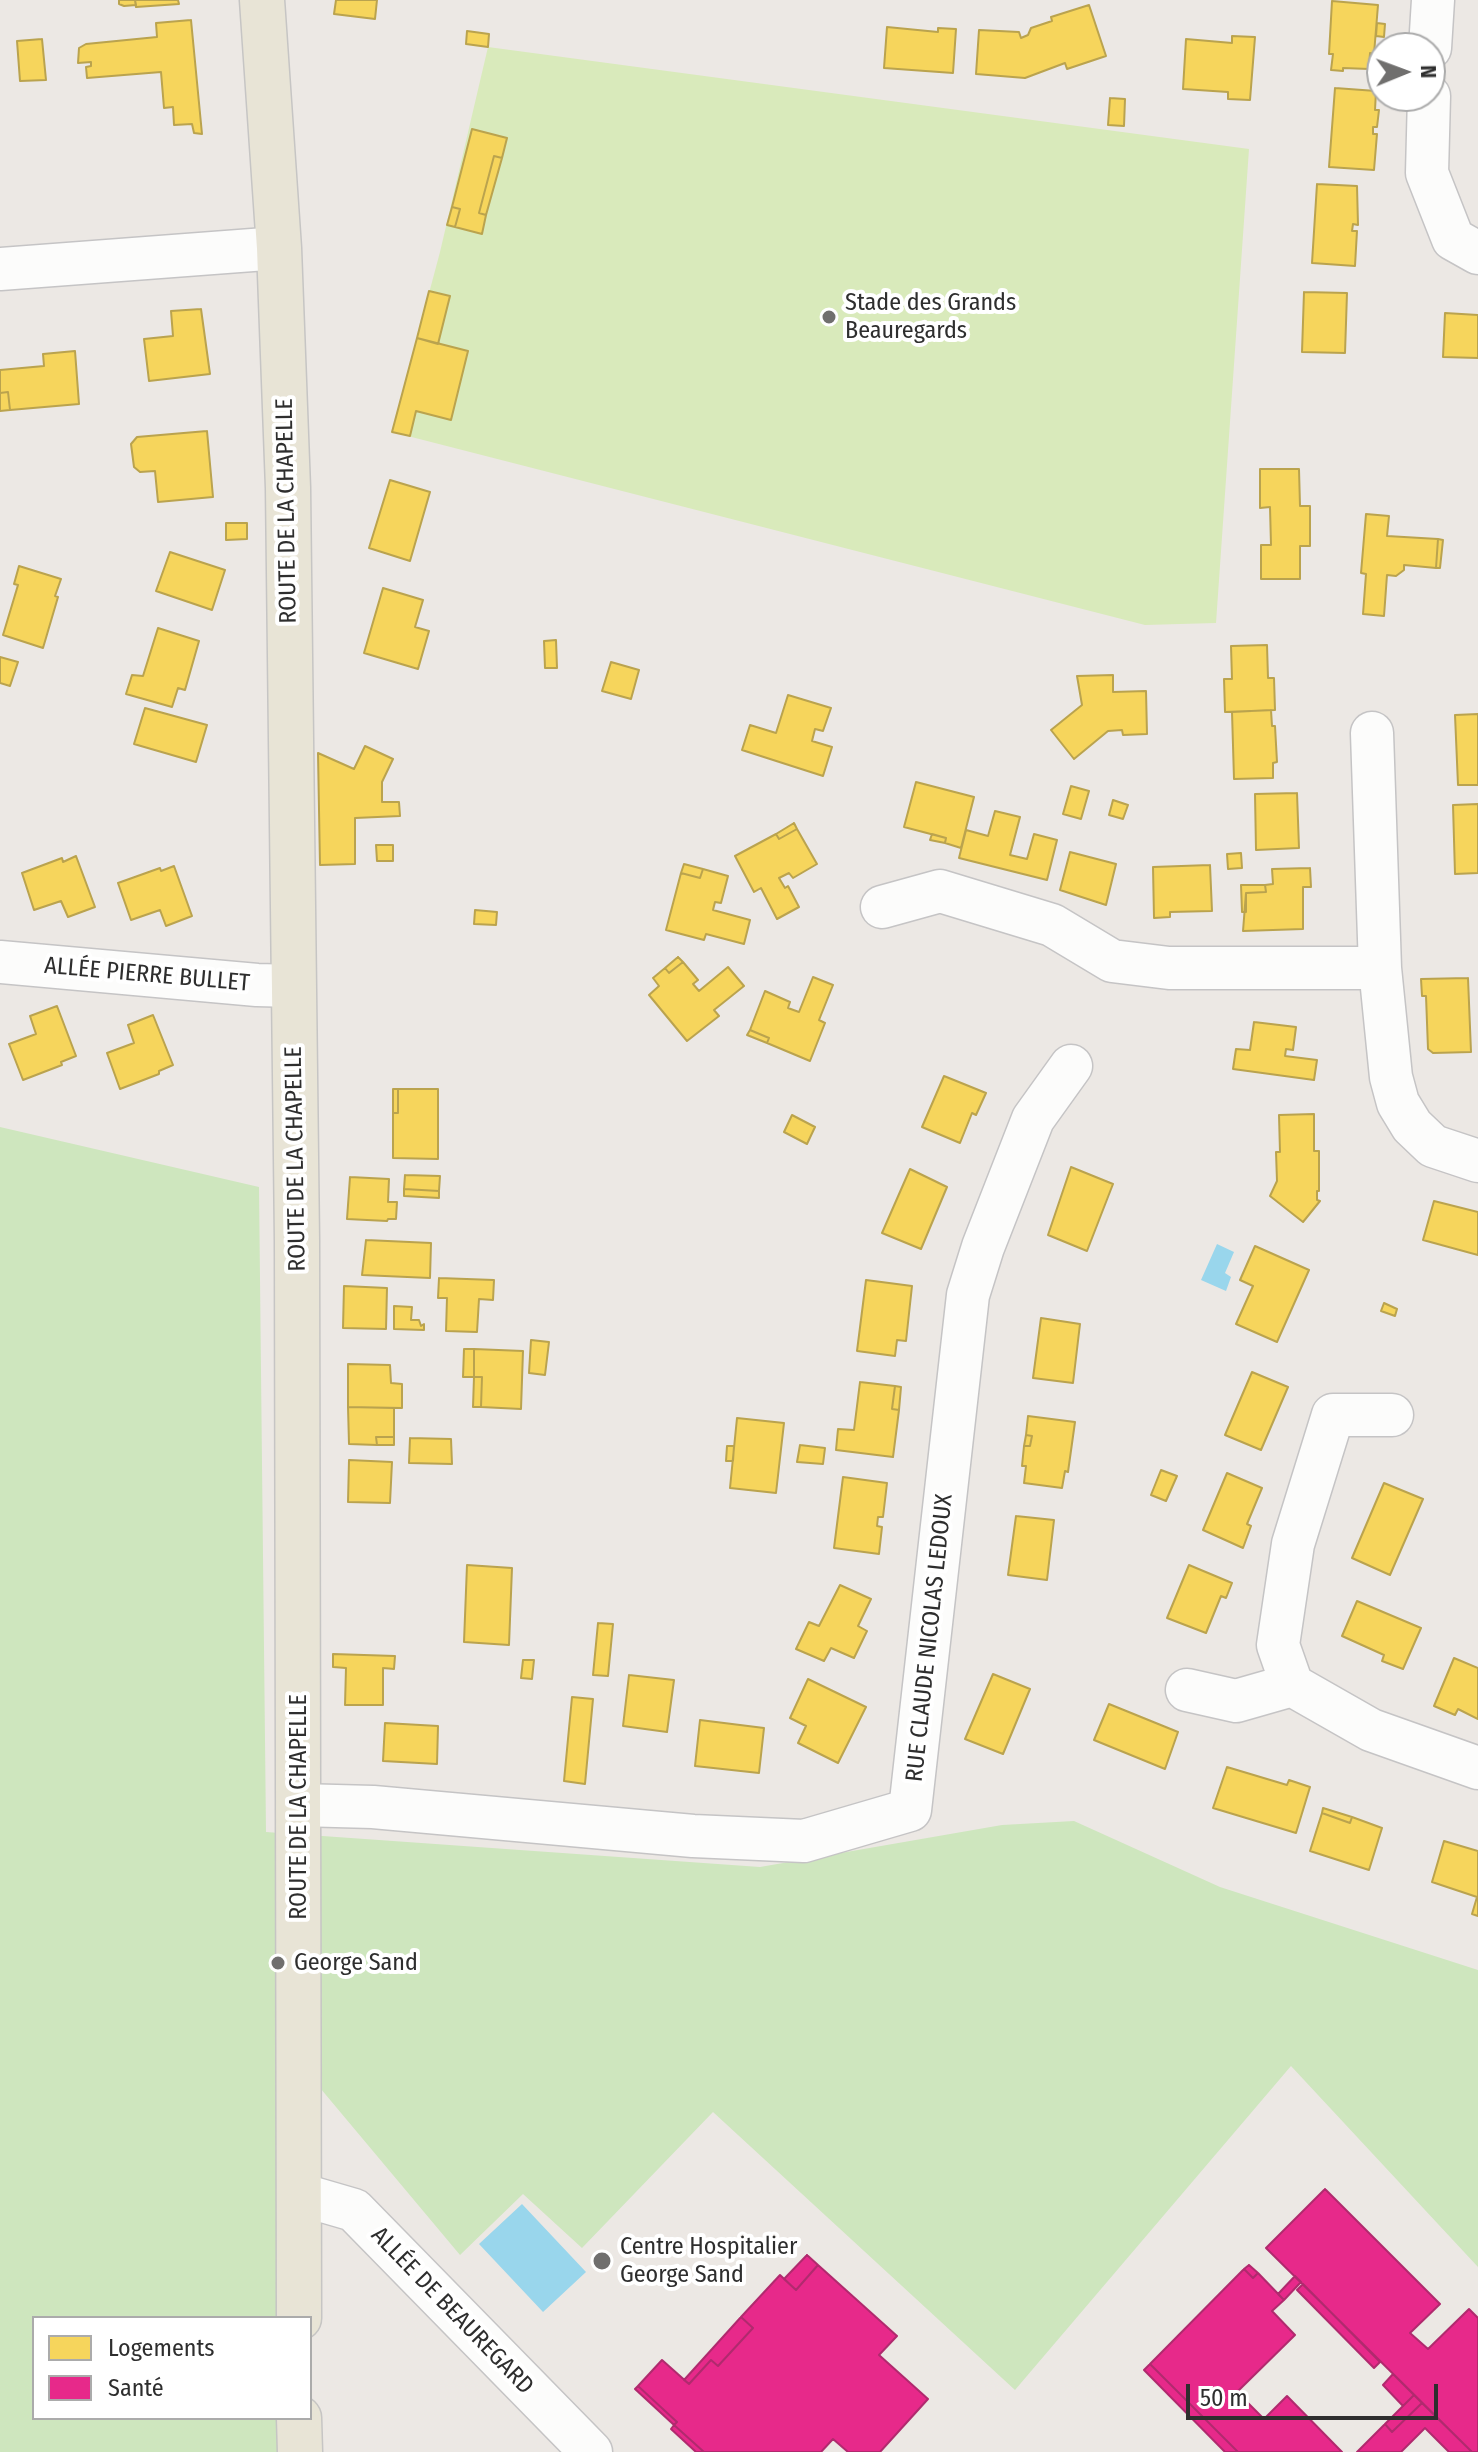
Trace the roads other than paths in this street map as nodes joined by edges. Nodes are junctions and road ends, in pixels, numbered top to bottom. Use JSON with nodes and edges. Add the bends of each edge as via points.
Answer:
{"nodes":[{"id":1,"x":262,"y":0,"type":"edge"},
{"id":2,"x":1433,"y":0,"type":"edge"},
{"id":3,"x":1431,"y":32,"type":"edge"},
{"id":4,"x":1429,"y":112,"type":"edge"},
{"id":5,"x":279,"y":248,"type":"junction"},
{"id":6,"x":1478,"y":253,"type":"edge"},
{"id":7,"x":0,"y":269,"type":"edge"},
{"id":8,"x":1372,"y":733,"type":"dead end"},
{"id":9,"x":882,"y":907,"type":"dead end"},
{"id":10,"x":0,"y":962,"type":"edge"},
{"id":11,"x":1380,"y":968,"type":"junction"},
{"id":12,"x":294,"y":986,"type":"junction"},
{"id":13,"x":1071,"y":1066,"type":"dead end"},
{"id":14,"x":1478,"y":1161,"type":"edge"},
{"id":15,"x":1392,"y":1415,"type":"dead end"},
{"id":16,"x":1292,"y":1685,"type":"junction"},
{"id":17,"x":1187,"y":1690,"type":"dead end"},
{"id":18,"x":1478,"y":1768,"type":"edge"},
{"id":19,"x":299,"y":1805,"type":"junction"},
{"id":20,"x":299,"y":2194,"type":"junction"},
{"id":21,"x":299,"y":2316,"type":"edge"},
{"id":22,"x":299,"y":2420,"type":"edge"},
{"id":23,"x":300,"y":2452,"type":"edge"},
{"id":24,"x":591,"y":2452,"type":"edge"}],
"edges":[{"from":1,"to":5,"type":"main road","name":"ROUTE DE LA CHAPELLE"},
{"from":2,"to":3,"type":"street"},
{"from":4,"to":6,"type":"street","via":[[1427,173],[1453,239]]},
{"from":5,"to":7,"type":"street"},
{"from":5,"to":12,"type":"main road","name":"ROUTE DE LA CHAPELLE","via":[[288,488]]},
{"from":8,"to":11,"type":"street"},
{"from":9,"to":11,"type":"street","via":[[940,891],[1052,925],[1112,961],[1169,968]]},
{"from":10,"to":12,"type":"street","name":"ALLÉE PIERRE BULLET"},
{"from":11,"to":14,"type":"street","via":[[1398,1103],[1433,1146]]},
{"from":12,"to":19,"type":"main road","name":"ROUTE DE LA CHAPELLE"},
{"from":13,"to":19,"type":"street","name":"RUE CLAUDE NICOLAS LEDOUX","via":[[1033,1119],[968,1295],[910,1810],[804,1841]]},
{"from":15,"to":16,"type":"street","via":[[1333,1415],[1293,1544],[1278,1645]]},
{"from":16,"to":17,"type":"street","via":[[1236,1701]]},
{"from":16,"to":18,"type":"street","via":[[1371,1730]]},
{"from":19,"to":20,"type":"main road","name":"ROUTE DE LA CHAPELLE"},
{"from":20,"to":21,"type":"main road","name":"ROUTE DE LA CHAPELLE"},
{"from":20,"to":24,"type":"street","name":"ALLÉE DE BEAUREGARD","via":[[354,2210]]},
{"from":22,"to":23,"type":"main road"}]}
